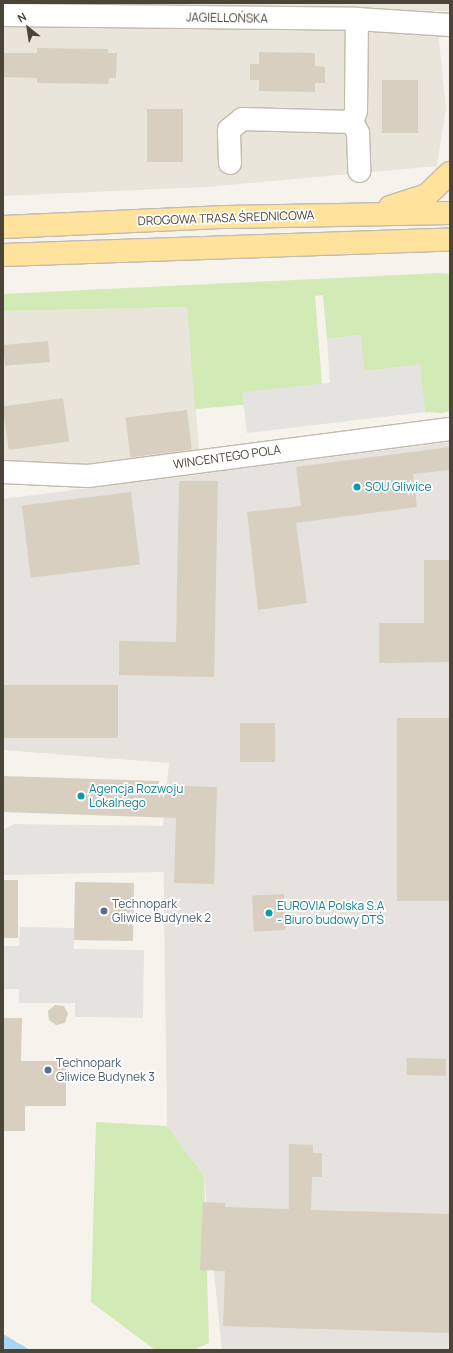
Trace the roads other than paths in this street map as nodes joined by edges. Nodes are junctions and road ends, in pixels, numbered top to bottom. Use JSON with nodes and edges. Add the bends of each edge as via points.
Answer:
{"nodes":[{"id":1,"x":159,"y":10,"type":"edge"},
{"id":2,"x":3,"y":15,"type":"edge"},
{"id":3,"x":357,"y":20,"type":"junction"},
{"id":4,"x":450,"y":25,"type":"edge"},
{"id":5,"x":352,"y":122,"type":"junction"},
{"id":6,"x":230,"y":163,"type":"dead end"},
{"id":7,"x":359,"y":171,"type":"dead end"},
{"id":8,"x":450,"y":173,"type":"edge"},
{"id":9,"x":450,"y":213,"type":"edge"},
{"id":10,"x":372,"y":214,"type":"junction"},
{"id":11,"x":3,"y":227,"type":"edge"},
{"id":12,"x":450,"y":239,"type":"edge"},
{"id":13,"x":420,"y":240,"type":"junction"},
{"id":14,"x":450,"y":250,"type":"edge"},
{"id":15,"x":3,"y":255,"type":"edge"},
{"id":16,"x":450,"y":428,"type":"edge"},
{"id":17,"x":3,"y":472,"type":"edge"}],
"edges":[{"from":1,"to":2,"type":"street","name":"JAGIELLOŃSKA"},
{"from":1,"to":3,"type":"street","name":"JAGIELLOŃSKA"},
{"from":3,"to":4,"type":"street","name":"JAGIELLOŃSKA"},
{"from":3,"to":5,"type":"street","via":[[356,111]]},
{"from":5,"to":6,"type":"street","via":[[242,118],[229,130]]},
{"from":5,"to":7,"type":"street","via":[[358,133]]},
{"from":8,"to":10,"type":"main road","via":[[427,195]]},
{"from":9,"to":10,"type":"main road","name":"DROGOWA TRASA ŚREDNICOWA"},
{"from":10,"to":11,"type":"main road","name":"DROGOWA TRASA ŚREDNICOWA"},
{"from":12,"to":13,"type":"main road"},
{"from":13,"to":14,"type":"main road"},
{"from":13,"to":15,"type":"main road"},
{"from":16,"to":17,"type":"street","name":"WINCENTEGO POLA","via":[[88,476]]}]}
